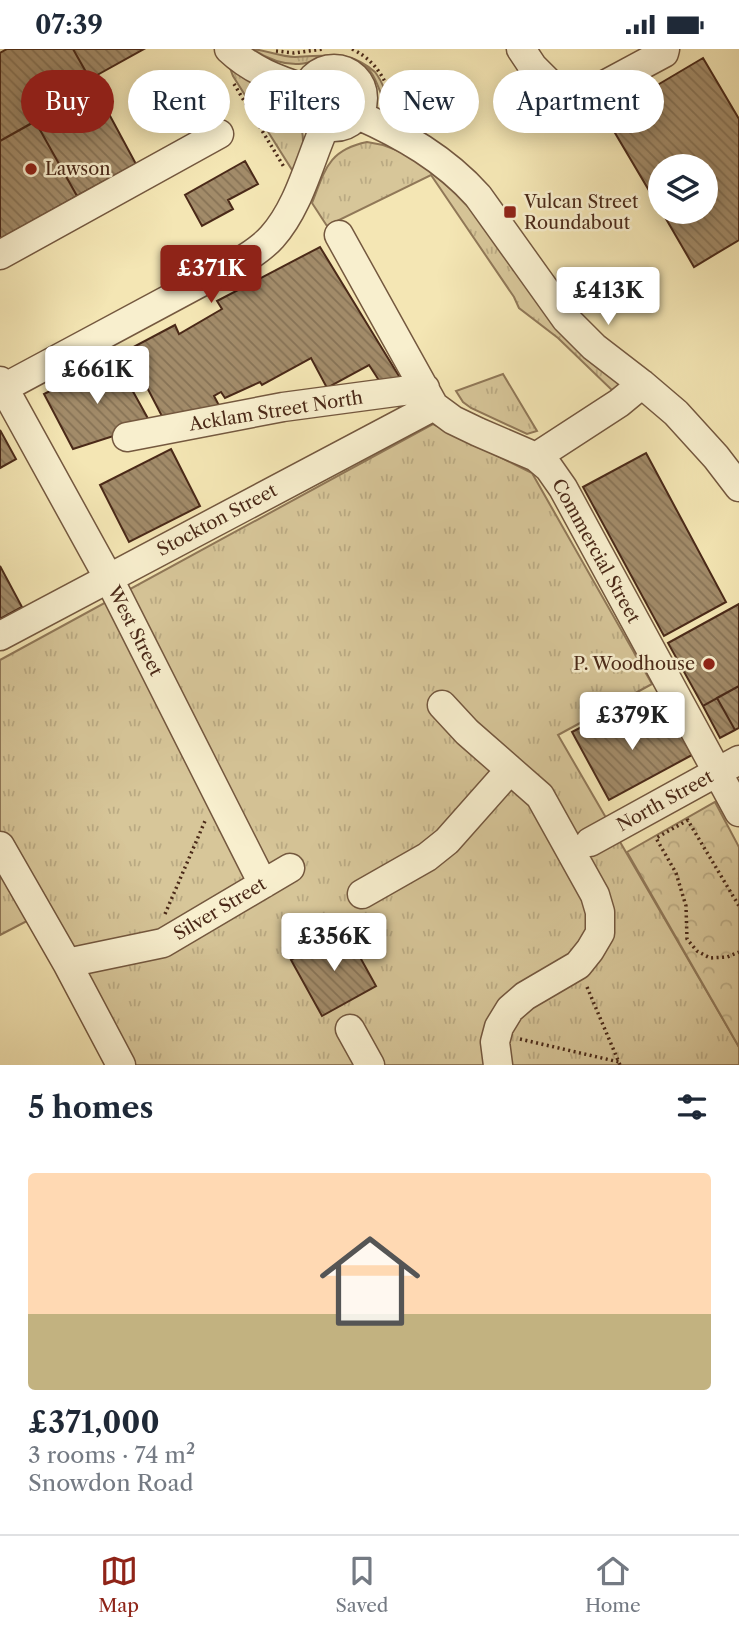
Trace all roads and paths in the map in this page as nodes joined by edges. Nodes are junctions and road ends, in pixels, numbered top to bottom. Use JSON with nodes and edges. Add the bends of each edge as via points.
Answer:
{"nodes":[{"id":1,"x":229,"y":49,"type":"edge"},
{"id":2,"x":323,"y":49,"type":"edge"},
{"id":3,"x":352,"y":49,"type":"edge"},
{"id":4,"x":522,"y":49,"type":"edge"},
{"id":5,"x":665,"y":49,"type":"edge"},
{"id":6,"x":272,"y":51,"type":"dead end"},
{"id":7,"x":258,"y":70,"type":"edge"},
{"id":8,"x":379,"y":70,"type":"edge"},
{"id":9,"x":235,"y":85,"type":"dead end"},
{"id":10,"x":365,"y":118,"type":"edge"},
{"id":11,"x":322,"y":133,"type":"edge"},
{"id":12,"x":219,"y":134,"type":"dead end"},
{"id":13,"x":298,"y":192,"type":"junction"},
{"id":14,"x":339,"y":235,"type":"dead end"},
{"id":15,"x":0,"y":255,"type":"edge"},
{"id":16,"x":642,"y":384,"type":"junction"},
{"id":17,"x":1,"y":386,"type":"edge"},
{"id":18,"x":430,"y":397,"type":"junction"},
{"id":19,"x":127,"y":437,"type":"dead end"},
{"id":20,"x":536,"y":457,"type":"junction"},
{"id":21,"x":739,"y":488,"type":"edge"},
{"id":22,"x":108,"y":577,"type":"junction"},
{"id":23,"x":0,"y":636,"type":"edge"},
{"id":24,"x":442,"y":705,"type":"dead end"},
{"id":25,"x":728,"y":766,"type":"edge"},
{"id":26,"x":509,"y":771,"type":"junction"},
{"id":27,"x":217,"y":794,"type":"junction"},
{"id":28,"x":739,"y":812,"type":"edge"},
{"id":29,"x":590,"y":842,"type":"dead end"},
{"id":30,"x":0,"y":846,"type":"edge"},
{"id":31,"x":290,"y":868,"type":"dead end"},
{"id":32,"x":263,"y":884,"type":"junction"},
{"id":33,"x":362,"y":894,"type":"dead end"},
{"id":34,"x":739,"y":905,"type":"edge"},
{"id":35,"x":151,"y":946,"type":"junction"},
{"id":36,"x":739,"y":952,"type":"edge"},
{"id":37,"x":67,"y":963,"type":"junction"},
{"id":38,"x":578,"y":965,"type":"junction"},
{"id":39,"x":351,"y":1029,"type":"dead end"},
{"id":40,"x":498,"y":1034,"type":"junction"},
{"id":41,"x":620,"y":1064,"type":"edge"},
{"id":42,"x":121,"y":1065,"type":"edge"},
{"id":43,"x":370,"y":1065,"type":"edge"},
{"id":44,"x":498,"y":1065,"type":"edge"}],
"edges":[{"from":1,"to":7,"type":"street"},
{"from":2,"to":6,"type":"path"},
{"from":3,"to":8,"type":"path"},
{"from":4,"to":5,"type":"street","via":[[564,98],[597,89]]},
{"from":9,"to":13,"type":"path"},
{"from":10,"to":16,"type":"street","via":[[412,141],[462,177],[566,319]]},
{"from":11,"to":13,"type":"street"},
{"from":12,"to":15,"type":"street"},
{"from":13,"to":17,"type":"street","via":[[271,239],[246,258]]},
{"from":14,"to":18,"type":"street","name":"Commercial Street"},
{"from":16,"to":20,"type":"street"},
{"from":16,"to":21,"type":"street","via":[[684,422]]},
{"from":17,"to":22,"type":"street","name":"West Street"},
{"from":18,"to":19,"type":"street","name":"Acklam Street North","via":[[283,407]]},
{"from":18,"to":20,"type":"street","name":"Commercial Street","via":[[453,420]]},
{"from":18,"to":22,"type":"street","name":"Stockton Street"},
{"from":20,"to":25,"type":"street","name":"Commercial Street","via":[[563,488]]},
{"from":22,"to":23,"type":"street","name":"Stockton Street"},
{"from":22,"to":27,"type":"street","name":"West Street"},
{"from":24,"to":26,"type":"street"},
{"from":25,"to":28,"type":"street","name":"Commercial Street"},
{"from":25,"to":29,"type":"street","name":"North Street"},
{"from":26,"to":33,"type":"street","via":[[447,841]]},
{"from":26,"to":38,"type":"street","via":[[540,796],[595,895],[600,933]]},
{"from":27,"to":32,"type":"street","name":"West Street"},
{"from":27,"to":35,"type":"path"},
{"from":30,"to":37,"type":"street"},
{"from":31,"to":32,"type":"street","name":"Silver Street"},
{"from":32,"to":35,"type":"street","name":"Silver Street"},
{"from":34,"to":36,"type":"path","via":[[688,820],[656,838],[676,873],[686,906],[687,939],[710,958]]},
{"from":35,"to":37,"type":"street","name":"Silver Street"},
{"from":37,"to":42,"type":"street"},
{"from":38,"to":40,"type":"street","via":[[525,996],[510,1009]]},
{"from":38,"to":41,"type":"path"},
{"from":39,"to":43,"type":"street"},
{"from":40,"to":41,"type":"path"},
{"from":40,"to":44,"type":"street"}]}
